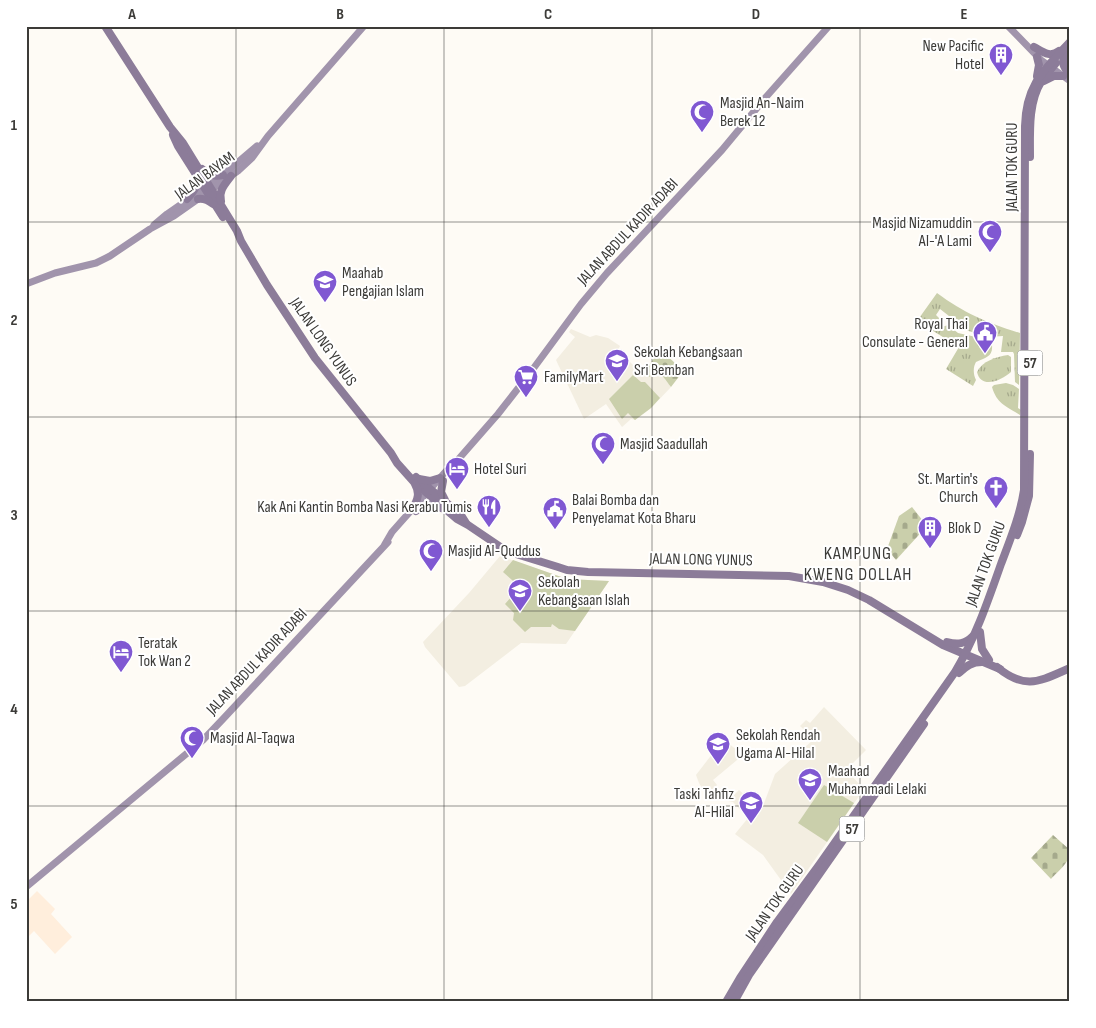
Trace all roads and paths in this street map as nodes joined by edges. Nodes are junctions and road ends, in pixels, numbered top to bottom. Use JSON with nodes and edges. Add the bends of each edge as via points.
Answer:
{"nodes":[{"id":1,"x":106,"y":26,"type":"edge"},
{"id":2,"x":364,"y":26,"type":"edge"},
{"id":3,"x":829,"y":26,"type":"edge"},
{"id":4,"x":1008,"y":26,"type":"edge"},
{"id":5,"x":1015,"y":28,"type":"edge"},
{"id":6,"x":1034,"y":47,"type":"junction"},
{"id":7,"x":1068,"y":48,"type":"edge"},
{"id":8,"x":1037,"y":57,"type":"junction"},
{"id":9,"x":1051,"y":65,"type":"junction"},
{"id":10,"x":1066,"y":76,"type":"edge"},
{"id":11,"x":1070,"y":81,"type":"edge"},
{"id":12,"x":1038,"y":83,"type":"junction"},
{"id":13,"x":194,"y":166,"type":"junction"},
{"id":14,"x":227,"y":175,"type":"junction"},
{"id":15,"x":208,"y":188,"type":"junction"},
{"id":16,"x":187,"y":199,"type":"junction"},
{"id":17,"x":198,"y":199,"type":"junction"},
{"id":18,"x":220,"y":208,"type":"junction"},
{"id":19,"x":150,"y":229,"type":"junction"},
{"id":20,"x":26,"y":284,"type":"edge"},
{"id":21,"x":441,"y":479,"type":"junction"},
{"id":22,"x":415,"y":480,"type":"junction"},
{"id":23,"x":430,"y":493,"type":"junction"},
{"id":24,"x":449,"y":509,"type":"junction"},
{"id":25,"x":415,"y":510,"type":"junction"},
{"id":26,"x":978,"y":631,"type":"junction"},
{"id":27,"x":945,"y":644,"type":"junction"},
{"id":28,"x":968,"y":652,"type":"junction"},
{"id":29,"x":987,"y":661,"type":"junction"},
{"id":30,"x":1070,"y":668,"type":"edge"},
{"id":31,"x":957,"y":673,"type":"junction"},
{"id":32,"x":26,"y":887,"type":"edge"},
{"id":33,"x":798,"y":905,"type":"junction"},
{"id":34,"x":784,"y":913,"type":"junction"},
{"id":35,"x":726,"y":1002,"type":"edge"},
{"id":36,"x":734,"y":1002,"type":"edge"}],
"edges":[{"from":1,"to":13,"type":"main road","name":"JALAN LONG YUNUS","via":[[170,127],[178,146]]},
{"from":2,"to":14,"type":"main road","name":"JALAN BAYAM","via":[[268,136]]},
{"from":3,"to":21,"type":"main road","name":"JALAN ABDUL KADIR ADABI","via":[[722,150],[592,289],[514,394]]},
{"from":4,"to":8,"type":"main road"},
{"from":5,"to":6,"type":"main road"},
{"from":6,"to":7,"type":"main road","via":[[1051,55]]},
{"from":6,"to":9,"type":"main road"},
{"from":7,"to":9,"type":"main road","name":"JALAN TOK GURU","number":"57"},
{"from":7,"to":10,"type":"main road","via":[[1063,59]]},
{"from":8,"to":9,"type":"main road"},
{"from":8,"to":12,"type":"main road"},
{"from":9,"to":10,"type":"main road"},
{"from":9,"to":12,"type":"main road","name":"JALAN TOK GURU","number":"57"},
{"from":10,"to":11,"type":"main road"},
{"from":10,"to":12,"type":"main road","via":[[1054,76]]},
{"from":12,"to":26,"type":"main road","name":"JALAN TOK GURU","number":"57","via":[[1032,110],[1030,150],[1029,496],[1022,522]]},
{"from":13,"to":14,"type":"main road","via":[[209,175]]},
{"from":13,"to":15,"type":"main road","name":"JALAN LONG YUNUS"},
{"from":13,"to":16,"type":"main road","via":[[196,186]]},
{"from":14,"to":15,"type":"main road","name":"JALAN BAYAM"},
{"from":14,"to":18,"type":"main road","via":[[221,190]]},
{"from":15,"to":16,"type":"main road","name":"JALAN BAYAM"},
{"from":15,"to":17,"type":"main road","name":"JALAN BAYAM"},
{"from":15,"to":18,"type":"main road","name":"JALAN LONG YUNUS"},
{"from":16,"to":19,"type":"main road","name":"JALAN BAYAM"},
{"from":17,"to":18,"type":"main road"},
{"from":17,"to":19,"type":"main road","name":"JALAN BAYAM"},
{"from":18,"to":22,"type":"main road","name":"JALAN LONG YUNUS","via":[[233,234],[241,240],[315,358]]},
{"from":19,"to":20,"type":"main road","name":"JALAN BAYAM","via":[[96,263]]},
{"from":21,"to":22,"type":"main road","via":[[430,482]]},
{"from":21,"to":23,"type":"main road","name":"JALAN ABDUL KADIR ADABI"},
{"from":21,"to":24,"type":"main road","via":[[442,495]]},
{"from":22,"to":23,"type":"main road","name":"JALAN LONG YUNUS"},
{"from":22,"to":25,"type":"main road","via":[[418,495]]},
{"from":23,"to":24,"type":"main road","name":"JALAN LONG YUNUS"},
{"from":23,"to":25,"type":"main road","name":"JALAN ABDUL KADIR ADABI"},
{"from":24,"to":25,"type":"main road","via":[[432,504]]},
{"from":24,"to":27,"type":"main road","name":"JALAN LONG YUNUS","via":[[457,519],[510,552],[572,570],[789,576],[823,582],[869,600]]},
{"from":25,"to":32,"type":"main road","name":"JALAN ABDUL KADIR ADABI","via":[[208,735]]},
{"from":26,"to":27,"type":"main road","via":[[964,643]]},
{"from":26,"to":28,"type":"main road","name":"JALAN TOK GURU","number":"57"},
{"from":26,"to":29,"type":"main road"},
{"from":27,"to":28,"type":"main road","name":"JALAN LONG YUNUS"},
{"from":27,"to":31,"type":"main road","via":[[955,656]]},
{"from":28,"to":29,"type":"main road","name":"JALAN LONG YUNUS"},
{"from":28,"to":31,"type":"main road","name":"JALAN TOK GURU","number":"57"},
{"from":29,"to":30,"type":"main road","name":"JALAN LONG YUNUS","via":[[1018,680],[1029,682]]},
{"from":29,"to":31,"type":"main road","via":[[974,663]]},
{"from":31,"to":33,"type":"main road","name":"JALAN TOK GURU","number":"57"},
{"from":31,"to":34,"type":"main road","name":"JALAN TOK GURU","number":"57"},
{"from":33,"to":34,"type":"main road","via":[[794,904]]},
{"from":33,"to":36,"type":"main road","name":"JALAN TOK GURU","number":"57"},
{"from":34,"to":35,"type":"main road","name":"JALAN TOK GURU","number":"57"}]}
